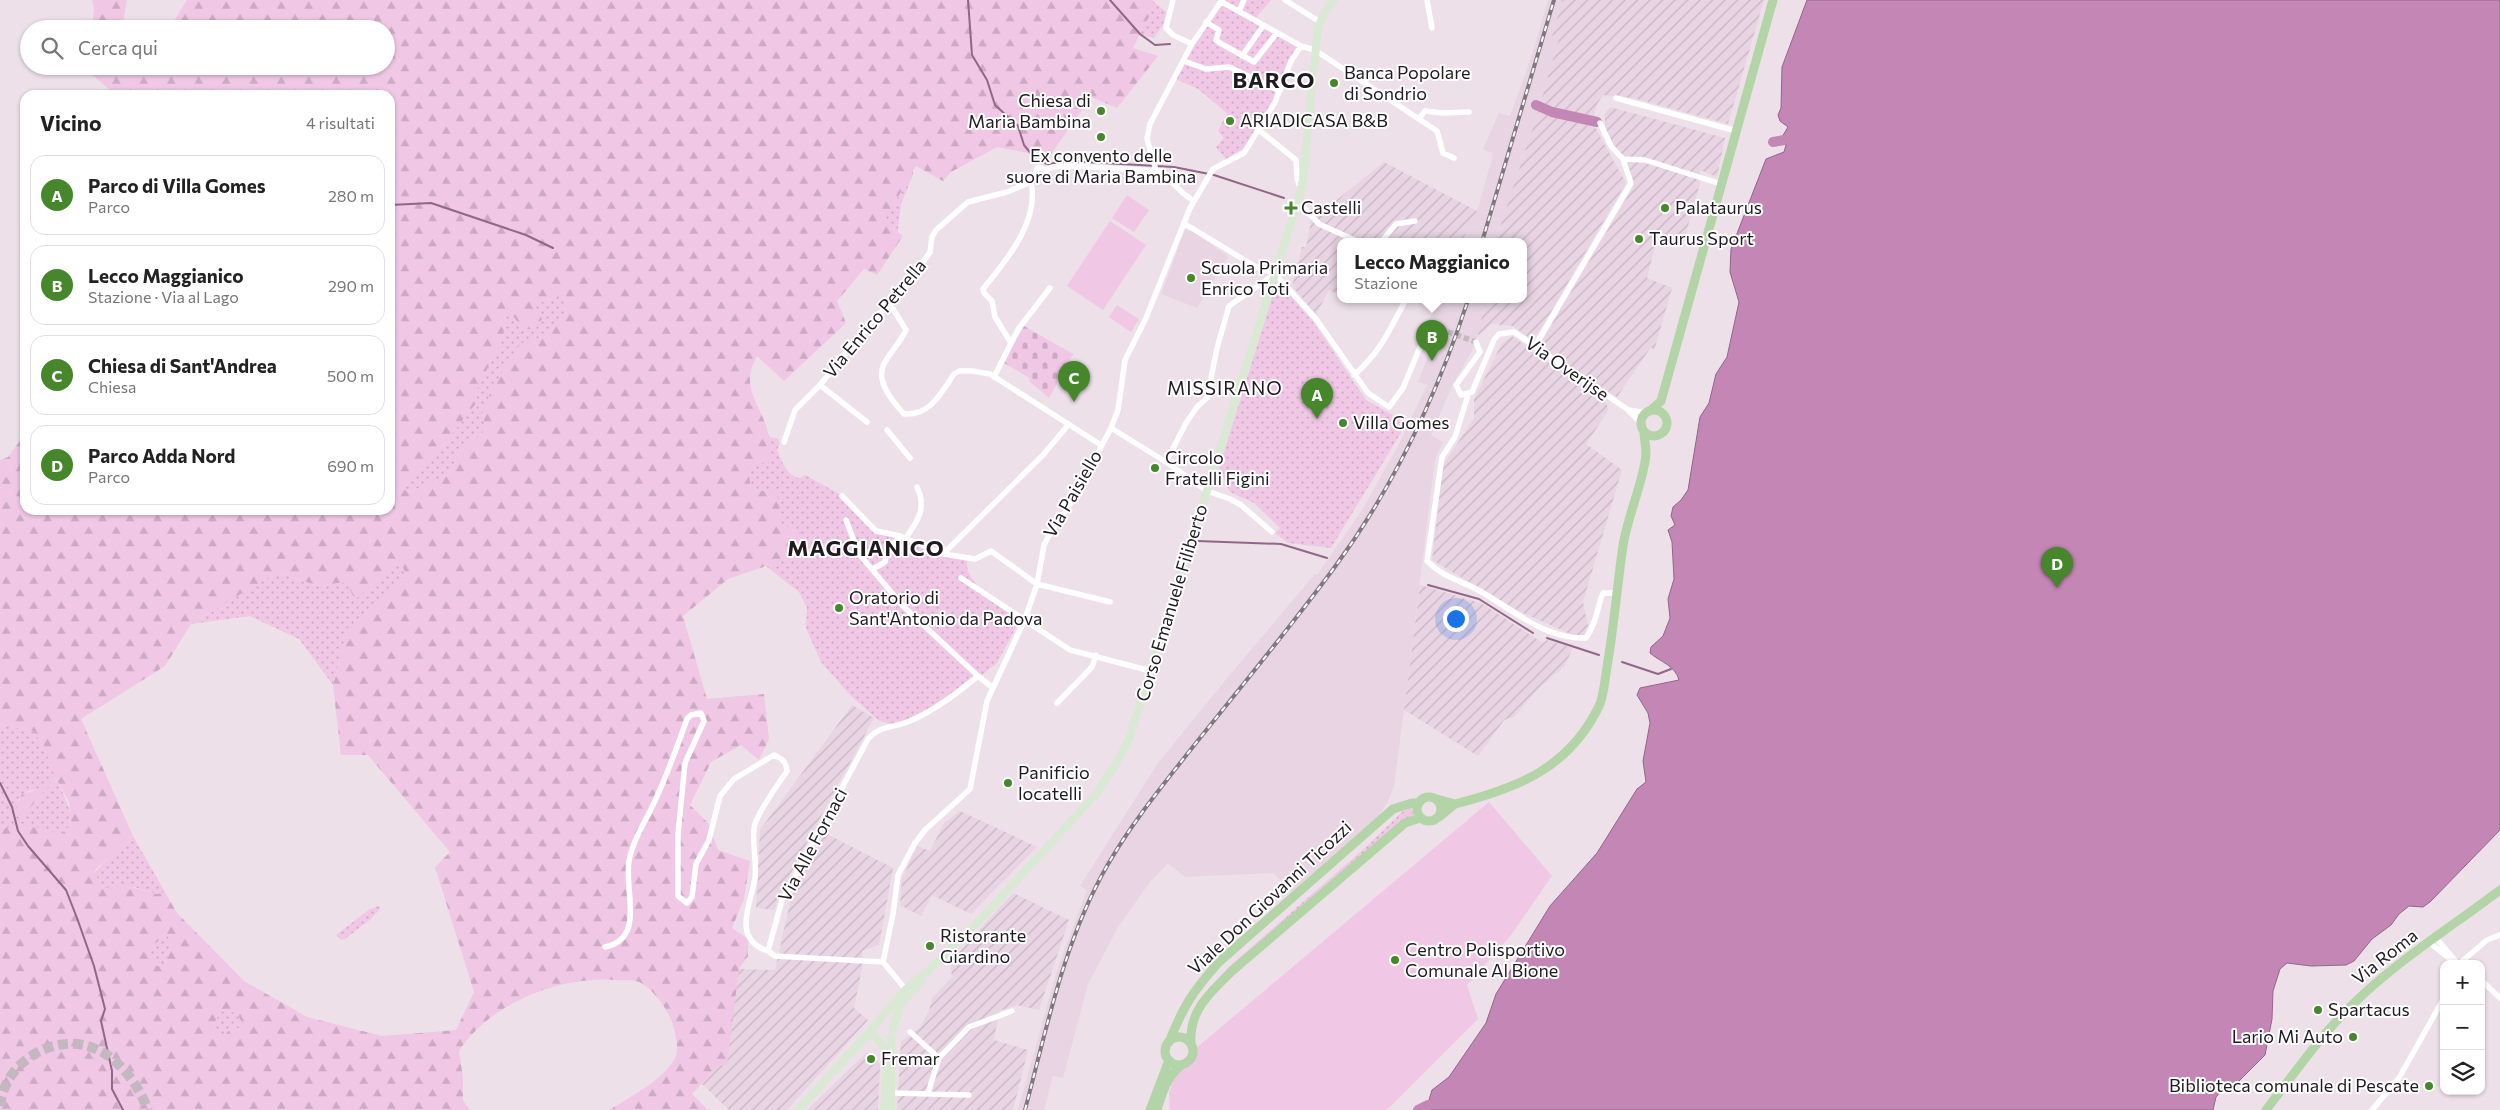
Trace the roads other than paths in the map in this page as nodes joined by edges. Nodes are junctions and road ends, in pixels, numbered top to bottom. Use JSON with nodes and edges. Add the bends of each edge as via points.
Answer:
{"nodes":[{"id":1,"x":1173,"y":0,"type":"edge"},
{"id":2,"x":1244,"y":0,"type":"edge"},
{"id":3,"x":1285,"y":0,"type":"edge"},
{"id":4,"x":1334,"y":0,"type":"edge"},
{"id":5,"x":1427,"y":0,"type":"edge"},
{"id":6,"x":1773,"y":0,"type":"edge"},
{"id":7,"x":1222,"y":1,"type":"edge"},
{"id":8,"x":1239,"y":11,"type":"junction"},
{"id":9,"x":1206,"y":22,"type":"junction"},
{"id":10,"x":1320,"y":22,"type":"junction"},
{"id":11,"x":1262,"y":26,"type":"junction"},
{"id":12,"x":1432,"y":28,"type":"dead end"},
{"id":13,"x":1276,"y":34,"type":"junction"},
{"id":14,"x":1192,"y":44,"type":"junction"},
{"id":15,"x":1301,"y":46,"type":"junction"},
{"id":16,"x":1315,"y":50,"type":"junction"},
{"id":17,"x":1242,"y":56,"type":"junction"},
{"id":18,"x":1184,"y":61,"type":"junction"},
{"id":19,"x":1280,"y":92,"type":"junction"},
{"id":20,"x":1616,"y":98,"type":"dead end"},
{"id":21,"x":1469,"y":112,"type":"dead end"},
{"id":22,"x":1419,"y":119,"type":"junction"},
{"id":23,"x":1600,"y":123,"type":"dead end"},
{"id":24,"x":1259,"y":130,"type":"junction"},
{"id":25,"x":1736,"y":131,"type":"junction"},
{"id":26,"x":1454,"y":158,"type":"dead end"},
{"id":27,"x":1623,"y":159,"type":"junction"},
{"id":28,"x":1155,"y":167,"type":"junction"},
{"id":29,"x":1030,"y":182,"type":"junction"},
{"id":30,"x":1721,"y":184,"type":"junction"},
{"id":31,"x":1301,"y":189,"type":"junction"},
{"id":32,"x":1194,"y":201,"type":"junction"},
{"id":33,"x":1296,"y":206,"type":"junction"},
{"id":34,"x":1415,"y":221,"type":"dead end"},
{"id":35,"x":1185,"y":224,"type":"junction"},
{"id":36,"x":1350,"y":238,"type":"edge"},
{"id":37,"x":1384,"y":238,"type":"edge"},
{"id":38,"x":1275,"y":274,"type":"junction"},
{"id":39,"x":1050,"y":288,"type":"dead end"},
{"id":40,"x":1404,"y":303,"type":"dead end"},
{"id":41,"x":890,"y":304,"type":"junction"},
{"id":42,"x":1426,"y":335,"type":"dead end"},
{"id":43,"x":1476,"y":342,"type":"dead end"},
{"id":44,"x":1011,"y":343,"type":"junction"},
{"id":45,"x":1535,"y":346,"type":"junction"},
{"id":46,"x":1354,"y":375,"type":"junction"},
{"id":47,"x":994,"y":377,"type":"junction"},
{"id":48,"x":820,"y":385,"type":"junction"},
{"id":49,"x":1468,"y":395,"type":"junction"},
{"id":50,"x":1660,"y":401,"type":"junction"},
{"id":51,"x":1627,"y":409,"type":"junction"},
{"id":52,"x":1649,"y":412,"type":"junction"},
{"id":53,"x":1665,"y":416,"type":"junction"},
{"id":54,"x":867,"y":422,"type":"dead end"},
{"id":55,"x":1069,"y":424,"type":"junction"},
{"id":56,"x":1642,"y":427,"type":"junction"},
{"id":57,"x":1111,"y":428,"type":"junction"},
{"id":58,"x":887,"y":430,"type":"dead end"},
{"id":59,"x":1659,"y":435,"type":"junction"},
{"id":60,"x":784,"y":442,"type":"dead end"},
{"id":61,"x":1101,"y":445,"type":"junction"},
{"id":62,"x":1646,"y":454,"type":"junction"},
{"id":63,"x":910,"y":458,"type":"dead end"},
{"id":64,"x":1166,"y":462,"type":"junction"},
{"id":65,"x":918,"y":487,"type":"dead end"},
{"id":66,"x":1207,"y":492,"type":"junction"},
{"id":67,"x":842,"y":496,"type":"dead end"},
{"id":68,"x":846,"y":520,"type":"dead end"},
{"id":69,"x":1272,"y":532,"type":"dead end"},
{"id":70,"x":902,"y":538,"type":"junction"},
{"id":71,"x":943,"y":554,"type":"junction"},
{"id":72,"x":874,"y":569,"type":"junction"},
{"id":73,"x":960,"y":578,"type":"dead end"},
{"id":74,"x":1037,"y":584,"type":"junction"},
{"id":75,"x":1617,"y":593,"type":"junction"},
{"id":76,"x":1110,"y":602,"type":"dead end"},
{"id":77,"x":1025,"y":619,"type":"junction"},
{"id":78,"x":1096,"y":655,"type":"junction"},
{"id":79,"x":1151,"y":671,"type":"junction"},
{"id":80,"x":978,"y":676,"type":"junction"},
{"id":81,"x":993,"y":688,"type":"junction"},
{"id":82,"x":1056,"y":704,"type":"dead end"},
{"id":83,"x":1437,"y":800,"type":"junction"},
{"id":84,"x":1418,"y":804,"type":"junction"},
{"id":85,"x":1455,"y":804,"type":"junction"},
{"id":86,"x":1439,"y":817,"type":"junction"},
{"id":87,"x":1420,"y":818,"type":"junction"},
{"id":88,"x":2500,"y":890,"type":"edge"},
{"id":89,"x":2500,"y":936,"type":"edge"},
{"id":90,"x":2433,"y":940,"type":"junction"},
{"id":91,"x":605,"y":947,"type":"dead end"},
{"id":92,"x":768,"y":951,"type":"junction"},
{"id":93,"x":2454,"y":960,"type":"edge"},
{"id":94,"x":2461,"y":960,"type":"edge"},
{"id":95,"x":883,"y":962,"type":"junction"},
{"id":96,"x":2485,"y":984,"type":"edge"},
{"id":97,"x":907,"y":993,"type":"junction"},
{"id":98,"x":2500,"y":998,"type":"edge"},
{"id":99,"x":2440,"y":1005,"type":"edge"},
{"id":100,"x":1012,"y":1011,"type":"dead end"},
{"id":101,"x":876,"y":1025,"type":"junction"},
{"id":102,"x":910,"y":1032,"type":"dead end"},
{"id":103,"x":892,"y":1033,"type":"junction"},
{"id":104,"x":878,"y":1041,"type":"junction"},
{"id":105,"x":1169,"y":1042,"type":"junction"},
{"id":106,"x":1191,"y":1043,"type":"junction"},
{"id":107,"x":858,"y":1046,"type":"junction"},
{"id":108,"x":939,"y":1058,"type":"junction"},
{"id":109,"x":1169,"y":1060,"type":"junction"},
{"id":110,"x":1182,"y":1065,"type":"junction"},
{"id":111,"x":892,"y":1093,"type":"junction"},
{"id":112,"x":928,"y":1093,"type":"junction"},
{"id":113,"x":969,"y":1095,"type":"dead end"},
{"id":114,"x":798,"y":1110,"type":"edge"},
{"id":115,"x":884,"y":1110,"type":"edge"},
{"id":116,"x":890,"y":1110,"type":"edge"},
{"id":117,"x":1150,"y":1110,"type":"edge"},
{"id":118,"x":1158,"y":1110,"type":"edge"},
{"id":119,"x":2266,"y":1110,"type":"edge"},
{"id":120,"x":2372,"y":1110,"type":"edge"}],
"edges":[{"from":1,"to":14,"type":"street","via":[[1166,28],[1173,36]]},
{"from":2,"to":8,"type":"street"},
{"from":3,"to":10,"type":"street"},
{"from":4,"to":10,"type":"main road","name":"Corso Emanuele Filiberto"},
{"from":5,"to":12,"type":"street"},
{"from":6,"to":25,"type":"main road"},
{"from":7,"to":8,"type":"street"},
{"from":7,"to":9,"type":"street"},
{"from":8,"to":11,"type":"street"},
{"from":9,"to":14,"type":"street"},
{"from":9,"to":17,"type":"street","via":[[1219,30],[1216,40]]},
{"from":10,"to":16,"type":"main road","name":"Corso Emanuele Filiberto"},
{"from":11,"to":13,"type":"street"},
{"from":11,"to":17,"type":"street"},
{"from":13,"to":15,"type":"street"},
{"from":13,"to":17,"type":"street","via":[[1254,62]]},
{"from":14,"to":18,"type":"street"},
{"from":15,"to":16,"type":"street"},
{"from":15,"to":19,"type":"street"},
{"from":16,"to":22,"type":"street"},
{"from":16,"to":31,"type":"main road","name":"Corso Emanuele Filiberto"},
{"from":18,"to":19,"type":"street","via":[[1200,68],[1219,66],[1240,71]]},
{"from":18,"to":28,"type":"street","via":[[1148,130],[1147,139]]},
{"from":19,"to":24,"type":"street"},
{"from":20,"to":25,"type":"street"},
{"from":21,"to":22,"type":"street","via":[[1430,110]]},
{"from":22,"to":26,"type":"street","via":[[1437,131],[1443,152]]},
{"from":23,"to":27,"type":"street","via":[[1611,146]]},
{"from":24,"to":31,"type":"street","via":[[1296,160]]},
{"from":24,"to":32,"type":"street","name":"Via Paisiello","via":[[1244,153],[1209,174]]},
{"from":25,"to":30,"type":"main road"},
{"from":27,"to":30,"type":"street","via":[[1645,160]]},
{"from":27,"to":45,"type":"street","via":[[1631,183]]},
{"from":28,"to":29,"type":"street","via":[[1072,166],[1046,170],[1038,167]]},
{"from":28,"to":32,"type":"street"},
{"from":29,"to":41,"type":"street","name":"Via Enrico Petrella","via":[[968,202],[936,230],[930,252]]},
{"from":29,"to":44,"type":"street","via":[[1034,196],[1016,248],[983,291],[992,301],[995,317]]},
{"from":30,"to":50,"type":"main road"},
{"from":31,"to":33,"type":"main road","name":"Corso Emanuele Filiberto"},
{"from":32,"to":35,"type":"street","name":"Via Paisiello"},
{"from":33,"to":36,"type":"street","via":[[1305,209],[1319,224]]},
{"from":33,"to":38,"type":"main road","name":"Corso Emanuele Filiberto"},
{"from":34,"to":37,"type":"street","via":[[1396,224]]},
{"from":35,"to":38,"type":"street","via":[[1256,267]]},
{"from":35,"to":57,"type":"street","name":"Via Paisiello","via":[[1125,360],[1118,410]]},
{"from":38,"to":46,"type":"street","via":[[1316,319]]},
{"from":38,"to":64,"type":"street","via":[[1228,306],[1207,398],[1186,423]]},
{"from":38,"to":66,"type":"main road","name":"Corso Emanuele Filiberto"},
{"from":39,"to":44,"type":"street"},
{"from":40,"to":46,"type":"street","via":[[1380,348]]},
{"from":41,"to":47,"type":"street","via":[[906,330],[882,370],[890,396],[904,414],[914,415],[929,408],[954,374],[960,371],[981,372]]},
{"from":41,"to":48,"type":"street","name":"Via Enrico Petrella","via":[[875,317]]},
{"from":42,"to":46,"type":"street","via":[[1403,388],[1389,407],[1368,393]]},
{"from":43,"to":49,"type":"street","via":[[1480,352],[1456,385],[1458,392]]},
{"from":44,"to":47,"type":"street"},
{"from":45,"to":49,"type":"street","name":"Via Overijse","via":[[1514,332],[1506,332],[1494,340]]},
{"from":45,"to":51,"type":"street","name":"Via Overijse"},
{"from":47,"to":55,"type":"street"},
{"from":48,"to":54,"type":"street","name":"Via Enrico Petrella"},
{"from":48,"to":60,"type":"street","name":"Via Enrico Petrella","via":[[794,410]]},
{"from":49,"to":75,"type":"street","via":[[1455,436],[1442,458],[1428,561],[1439,573],[1479,591],[1547,631],[1574,639],[1586,638],[1594,628],[1603,593]]},
{"from":50,"to":52,"type":"main road"},
{"from":50,"to":53,"type":"main road"},
{"from":51,"to":52,"type":"street","name":"Via Overijse"},
{"from":51,"to":56,"type":"street","name":"Via Overijse"},
{"from":52,"to":53,"type":"main road","via":[[1658,411]]},
{"from":52,"to":56,"type":"main road"},
{"from":53,"to":59,"type":"main road","via":[[1667,425]]},
{"from":55,"to":61,"type":"street"},
{"from":55,"to":71,"type":"street","via":[[1043,455]]},
{"from":56,"to":59,"type":"main road","via":[[1650,436]]},
{"from":56,"to":62,"type":"main road"},
{"from":57,"to":61,"type":"street","name":"Via Paisiello"},
{"from":57,"to":64,"type":"street"},
{"from":58,"to":63,"type":"street"},
{"from":59,"to":62,"type":"main road"},
{"from":61,"to":74,"type":"street","name":"Via Paisiello","via":[[1075,496],[1044,545]]},
{"from":62,"to":75,"type":"main road","via":[[1623,543]]},
{"from":64,"to":66,"type":"street"},
{"from":65,"to":70,"type":"street","via":[[923,498],[919,519]]},
{"from":66,"to":69,"type":"street","via":[[1241,505]]},
{"from":66,"to":79,"type":"main road","name":"Corso Emanuele Filiberto"},
{"from":67,"to":70,"type":"street","via":[[876,531]]},
{"from":68,"to":72,"type":"street","via":[[856,549]]},
{"from":70,"to":71,"type":"street"},
{"from":70,"to":72,"type":"street","via":[[887,552],[885,562]]},
{"from":71,"to":74,"type":"street","via":[[976,559],[991,551]]},
{"from":72,"to":80,"type":"street","via":[[902,606]]},
{"from":73,"to":77,"type":"street"},
{"from":74,"to":76,"type":"street"},
{"from":74,"to":77,"type":"street","name":"Via Paisiello"},
{"from":75,"to":85,"type":"main road","via":[[1600,703],[1584,731],[1543,770],[1519,784]]},
{"from":77,"to":78,"type":"street","via":[[1070,650]]},
{"from":77,"to":81,"type":"street","name":"Via Paisiello"},
{"from":78,"to":79,"type":"street"},
{"from":78,"to":82,"type":"street","via":[[1092,667]]},
{"from":79,"to":97,"type":"main road","name":"Corso Emanuele Filiberto","via":[[1129,739],[1107,779]]},
{"from":80,"to":81,"type":"street"},
{"from":80,"to":92,"type":"street","name":"Via Alle Fornaci","via":[[945,703],[908,722],[875,731],[868,739],[782,900]]},
{"from":81,"to":95,"type":"street","name":"Via Paisiello","via":[[987,701],[970,789],[925,830],[898,875]]},
{"from":83,"to":84,"type":"main road","via":[[1426,797]]},
{"from":83,"to":85,"type":"main road"},
{"from":83,"to":86,"type":"main road","via":[[1442,810]]},
{"from":84,"to":87,"type":"main road"},
{"from":84,"to":105,"type":"main road","name":"Viale Don Giovanni Ticozzi","via":[[1393,810],[1219,962],[1183,1007]]},
{"from":85,"to":86,"type":"main road"},
{"from":86,"to":87,"type":"main road","via":[[1428,822]]},
{"from":87,"to":106,"type":"main road","name":"Viale Don Giovanni Ticozzi","via":[[1405,823],[1206,996],[1196,1010],[1190,1028]]},
{"from":88,"to":90,"type":"main road","name":"Via Roma"},
{"from":89,"to":94,"type":"street","via":[[2487,940]]},
{"from":90,"to":93,"type":"street"},
{"from":90,"to":119,"type":"main road","name":"Via Roma","via":[[2376,982],[2352,1005]]},
{"from":91,"to":92,"type":"street","via":[[617,944],[626,936],[630,925],[628,863],[631,852],[687,719],[701,713],[704,721],[685,762],[678,834],[678,896],[687,903],[692,897],[696,864],[709,840],[720,796],[748,768],[757,767],[774,755],[781,758],[787,771],[754,826],[755,878],[745,918],[747,932],[759,948]]},
{"from":92,"to":95,"type":"street","via":[[775,956]]},
{"from":95,"to":97,"type":"street"},
{"from":96,"to":98,"type":"street"},
{"from":97,"to":101,"type":"main road"},
{"from":97,"to":103,"type":"main road","via":[[896,1014]]},
{"from":99,"to":120,"type":"street","via":[[2399,1078]]},
{"from":100,"to":108,"type":"street","via":[[969,1027]]},
{"from":101,"to":103,"type":"main road","via":[[887,1022]]},
{"from":101,"to":104,"type":"main road","via":[[873,1034]]},
{"from":101,"to":107,"type":"main road"},
{"from":102,"to":108,"type":"street"},
{"from":103,"to":104,"type":"main road","via":[[886,1041]]},
{"from":103,"to":111,"type":"main road"},
{"from":104,"to":107,"type":"main road","via":[[867,1041]]},
{"from":104,"to":115,"type":"main road","via":[[887,1054]]},
{"from":105,"to":106,"type":"main road","via":[[1179,1037]]},
{"from":105,"to":109,"type":"main road","name":"Viale Don Giovanni Ticozzi","via":[[1165,1052]]},
{"from":106,"to":110,"type":"main road","name":"Viale Don Giovanni Ticozzi","via":[[1192,1057]]},
{"from":107,"to":114,"type":"main road"},
{"from":108,"to":112,"type":"street"},
{"from":109,"to":110,"type":"main road"},
{"from":109,"to":117,"type":"main road"},
{"from":110,"to":118,"type":"main road","name":"Viale Don Giovanni Ticozzi","via":[[1165,1086]]},
{"from":111,"to":112,"type":"street"},
{"from":111,"to":116,"type":"main road"},
{"from":112,"to":113,"type":"street"}]}
